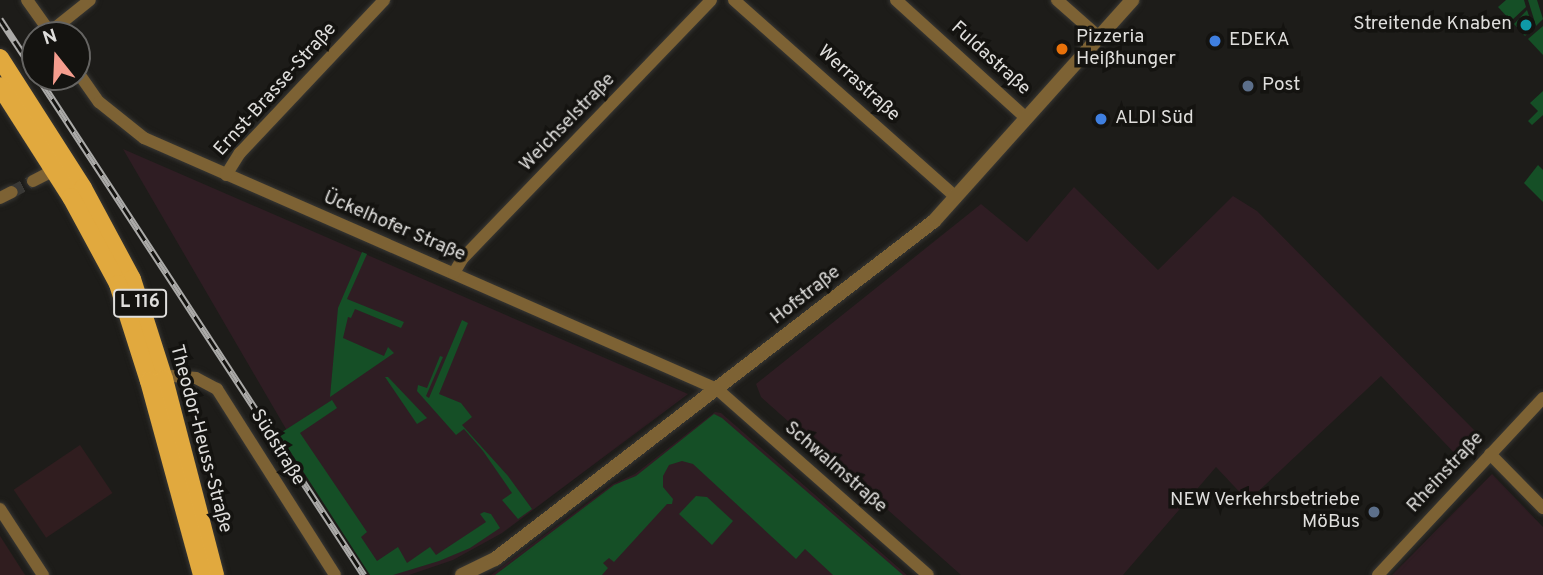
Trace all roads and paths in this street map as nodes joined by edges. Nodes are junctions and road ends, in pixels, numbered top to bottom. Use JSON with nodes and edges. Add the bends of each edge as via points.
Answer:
{"nodes":[{"id":1,"x":27,"y":0,"type":"edge"},
{"id":2,"x":90,"y":0,"type":"edge"},
{"id":3,"x":384,"y":0,"type":"edge"},
{"id":4,"x":711,"y":0,"type":"edge"},
{"id":5,"x":734,"y":0,"type":"edge"},
{"id":6,"x":896,"y":0,"type":"edge"},
{"id":7,"x":1057,"y":0,"type":"edge"},
{"id":8,"x":1132,"y":0,"type":"edge"},
{"id":9,"x":42,"y":21,"type":"edge"},
{"id":10,"x":65,"y":21,"type":"edge"},
{"id":11,"x":1100,"y":37,"type":"junction"},
{"id":12,"x":0,"y":58,"type":"edge"},
{"id":13,"x":0,"y":86,"type":"edge"},
{"id":14,"x":91,"y":91,"type":"edge"},
{"id":15,"x":1026,"y":118,"type":"junction"},
{"id":16,"x":55,"y":170,"type":"junction"},
{"id":17,"x":226,"y":175,"type":"junction"},
{"id":18,"x":33,"y":181,"type":"tunnel mouth"},
{"id":19,"x":956,"y":197,"type":"junction"},
{"id":20,"x":454,"y":273,"type":"junction"},
{"id":21,"x":164,"y":380,"type":"junction"},
{"id":22,"x":716,"y":390,"type":"junction"},
{"id":23,"x":1543,"y":398,"type":"edge"},
{"id":24,"x":1490,"y":454,"type":"junction"},
{"id":25,"x":1543,"y":508,"type":"edge"},
{"id":26,"x":0,"y":509,"type":"edge"},
{"id":27,"x":43,"y":575,"type":"edge"},
{"id":28,"x":202,"y":575,"type":"edge"},
{"id":29,"x":215,"y":575,"type":"edge"},
{"id":30,"x":335,"y":575,"type":"edge"},
{"id":31,"x":463,"y":575,"type":"edge"},
{"id":32,"x":928,"y":575,"type":"edge"},
{"id":33,"x":1378,"y":575,"type":"edge"}],
"edges":[{"from":1,"to":9,"type":"street"},
{"from":2,"to":10,"type":"street"},
{"from":3,"to":17,"type":"street","name":"Ernst-Brasse-Straße","via":[[240,153]]},
{"from":4,"to":20,"type":"street","name":"Weichselstraße","via":[[462,259]]},
{"from":5,"to":19,"type":"street","name":"Werrastraße"},
{"from":6,"to":15,"type":"street","name":"Fuldastraße"},
{"from":7,"to":11,"type":"street"},
{"from":8,"to":11,"type":"street","name":"Hofstraße"},
{"from":11,"to":15,"type":"street","name":"Hofstraße"},
{"from":12,"to":21,"type":"main road","name":"Theodor-Heuss-Straße","number":"L 116","via":[[83,188],[132,279]]},
{"from":13,"to":16,"type":"main road","name":"Theodor-Heuss-Straße","number":"L 116"},
{"from":14,"to":17,"type":"street","name":"Ückelhofer Straße","via":[[144,138]]},
{"from":15,"to":19,"type":"street","name":"Hofstraße"},
{"from":16,"to":18,"type":"street"},
{"from":16,"to":28,"type":"main road","name":"Theodor-Heuss-Straße","number":"L 116","via":[[117,284],[149,381]]},
{"from":17,"to":20,"type":"street","name":"Ückelhofer Straße"},
{"from":19,"to":22,"type":"street","name":"Hofstraße","via":[[915,236]]},
{"from":20,"to":22,"type":"street","name":"Ückelhofer Straße"},
{"from":21,"to":29,"type":"main road","name":"Theodor-Heuss-Straße","number":"L 116"},
{"from":21,"to":30,"type":"street","name":"Südstraße","via":[[196,378],[217,389]]},
{"from":22,"to":31,"type":"street","name":"Hofstraße","via":[[495,559]]},
{"from":22,"to":32,"type":"street","name":"Schwalmstraße"},
{"from":23,"to":24,"type":"street","name":"Rheinstraße"},
{"from":24,"to":25,"type":"street"},
{"from":24,"to":33,"type":"street","name":"Rheinstraße"},
{"from":26,"to":27,"type":"street"}]}
